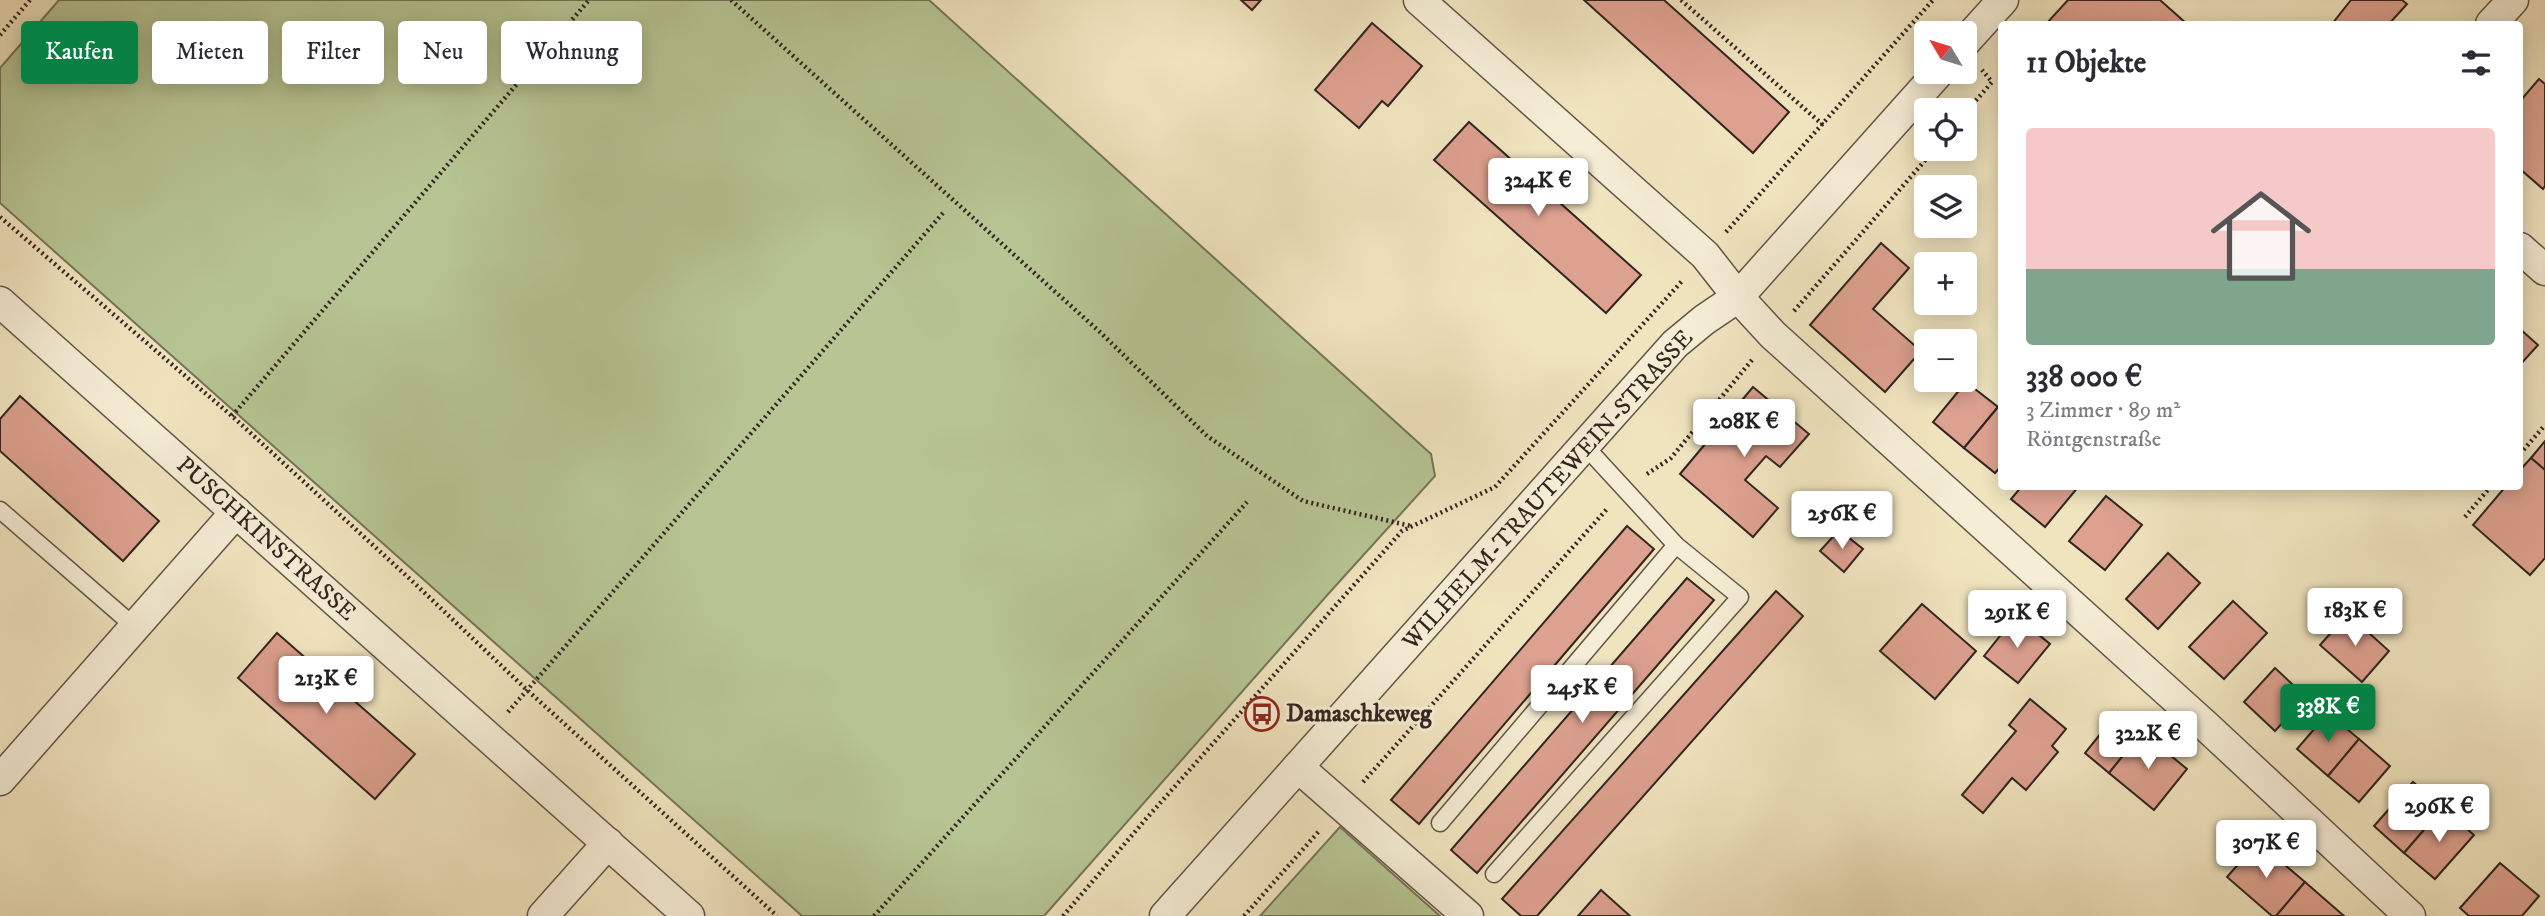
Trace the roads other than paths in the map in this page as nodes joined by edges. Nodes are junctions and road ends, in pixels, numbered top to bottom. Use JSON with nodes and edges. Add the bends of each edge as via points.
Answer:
{"nodes":[{"id":1,"x":1419,"y":0,"type":"edge"},
{"id":2,"x":2003,"y":0,"type":"edge"},
{"id":3,"x":2513,"y":0,"type":"edge"},
{"id":4,"x":2494,"y":21,"type":"edge"},
{"id":5,"x":1978,"y":28,"type":"edge"},
{"id":6,"x":1928,"y":84,"type":"edge"},
{"id":7,"x":2523,"y":250,"type":"edge"},
{"id":8,"x":2545,"y":270,"type":"edge"},
{"id":9,"x":1738,"y":297,"type":"junction"},
{"id":10,"x":0,"y":302,"type":"edge"},
{"id":11,"x":1584,"y":445,"type":"junction"},
{"id":12,"x":0,"y":510,"type":"edge"},
{"id":13,"x":236,"y":512,"type":"junction"},
{"id":14,"x":1676,"y":545,"type":"junction"},
{"id":15,"x":135,"y":627,"type":"junction"},
{"id":16,"x":1298,"y":767,"type":"junction"},
{"id":17,"x":0,"y":780,"type":"edge"},
{"id":18,"x":1440,"y":823,"type":"dead end"},
{"id":19,"x":608,"y":843,"type":"junction"},
{"id":20,"x":1494,"y":874,"type":"dead end"},
{"id":21,"x":543,"y":916,"type":"edge"},
{"id":22,"x":689,"y":916,"type":"edge"},
{"id":23,"x":1165,"y":916,"type":"edge"},
{"id":24,"x":1468,"y":916,"type":"edge"},
{"id":25,"x":2410,"y":916,"type":"edge"}],
"edges":[{"from":1,"to":9,"type":"street","via":[[1705,255]]},
{"from":2,"to":5,"type":"street"},
{"from":3,"to":4,"type":"street"},
{"from":6,"to":9,"type":"street","name":"WILHELM-TRAUTEWEIN-STRASSE"},
{"from":7,"to":8,"type":"street"},
{"from":9,"to":11,"type":"street","name":"WILHELM-TRAUTEWEIN-STRASSE","via":[[1675,344]]},
{"from":9,"to":25,"type":"street","via":[[1773,335]]},
{"from":10,"to":13,"type":"street","name":"PUSCHKINSTRASSE"},
{"from":11,"to":14,"type":"lane"},
{"from":11,"to":16,"type":"street","name":"WILHELM-TRAUTEWEIN-STRASSE"},
{"from":12,"to":15,"type":"lane"},
{"from":13,"to":15,"type":"street"},
{"from":13,"to":19,"type":"street","name":"PUSCHKINSTRASSE"},
{"from":14,"to":18,"type":"lane"},
{"from":14,"to":20,"type":"lane","via":[[1740,597]]},
{"from":15,"to":17,"type":"street"},
{"from":16,"to":23,"type":"street","name":"WILHELM-TRAUTEWEIN-STRASSE"},
{"from":16,"to":24,"type":"street"},
{"from":19,"to":21,"type":"street"},
{"from":19,"to":22,"type":"street","name":"PUSCHKINSTRASSE"}]}
